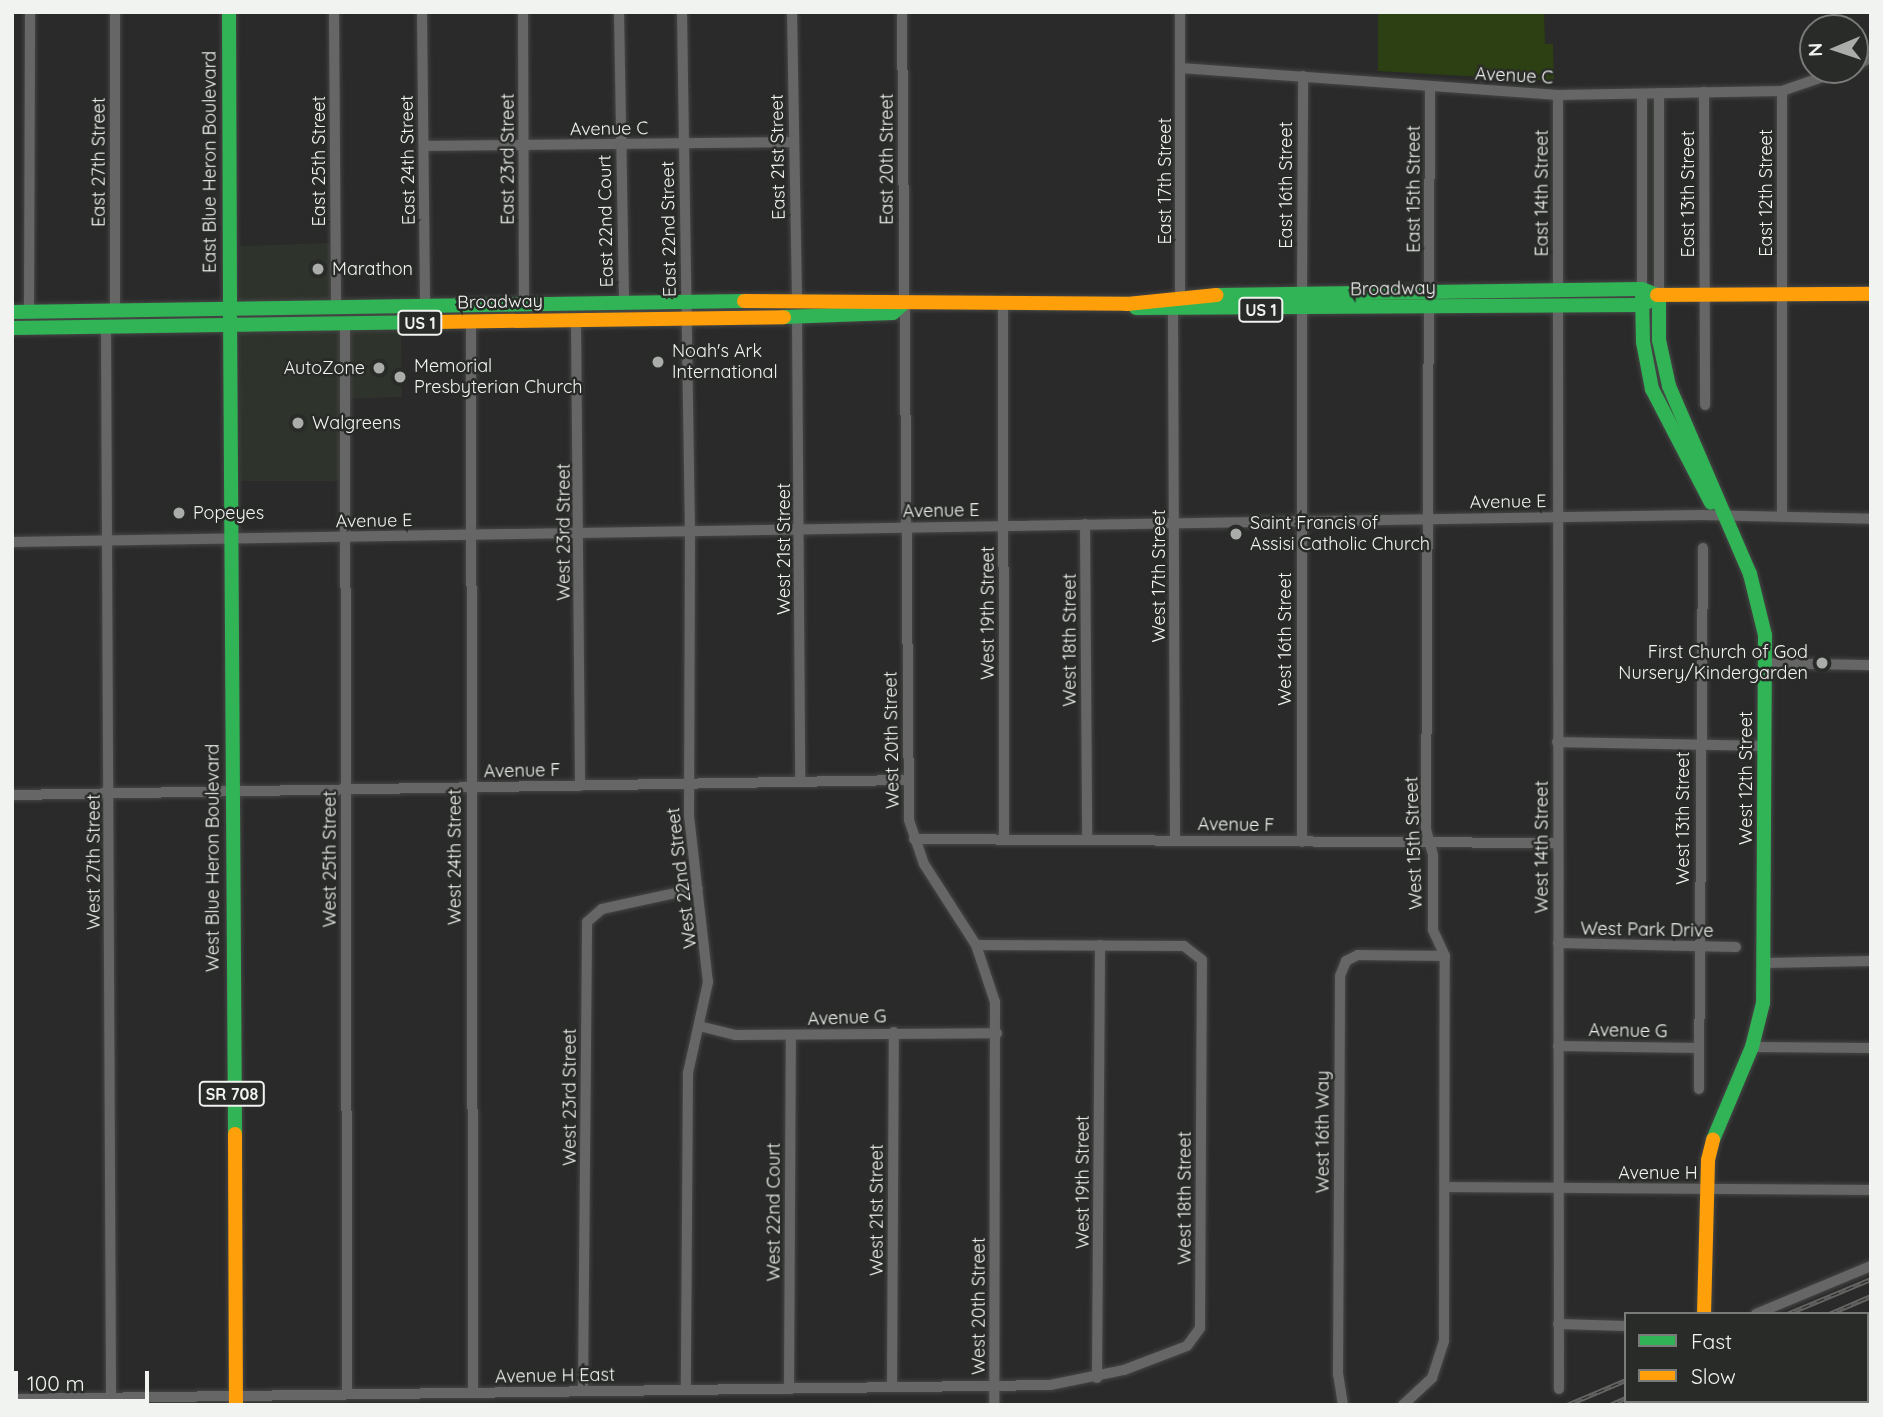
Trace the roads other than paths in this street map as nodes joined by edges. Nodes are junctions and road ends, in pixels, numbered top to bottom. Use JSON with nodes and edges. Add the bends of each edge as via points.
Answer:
{"nodes":[{"id":1,"x":30,"y":12,"type":"edge"},
{"id":2,"x":115,"y":12,"type":"edge"},
{"id":3,"x":229,"y":12,"type":"edge"},
{"id":4,"x":334,"y":12,"type":"edge"},
{"id":5,"x":422,"y":12,"type":"edge"},
{"id":6,"x":523,"y":12,"type":"edge"},
{"id":7,"x":619,"y":12,"type":"edge"},
{"id":8,"x":682,"y":12,"type":"edge"},
{"id":9,"x":792,"y":12,"type":"edge"},
{"id":10,"x":902,"y":12,"type":"edge"},
{"id":11,"x":1180,"y":12,"type":"edge"},
{"id":12,"x":1180,"y":68,"type":"junction"},
{"id":13,"x":1303,"y":76,"type":"junction"},
{"id":14,"x":1802,"y":84,"type":"edge"},
{"id":15,"x":1430,"y":87,"type":"junction"},
{"id":16,"x":1782,"y":91,"type":"junction"},
{"id":17,"x":1704,"y":92,"type":"junction"},
{"id":18,"x":1659,"y":93,"type":"junction"},
{"id":19,"x":1642,"y":94,"type":"junction"},
{"id":20,"x":1558,"y":95,"type":"junction"},
{"id":21,"x":794,"y":142,"type":"junction"},
{"id":22,"x":684,"y":144,"type":"junction"},
{"id":23,"x":620,"y":145,"type":"junction"},
{"id":24,"x":424,"y":146,"type":"junction"},
{"id":25,"x":523,"y":146,"type":"junction"},
{"id":26,"x":1642,"y":289,"type":"junction"},
{"id":27,"x":1559,"y":290,"type":"junction"},
{"id":28,"x":1429,"y":292,"type":"junction"},
{"id":29,"x":1302,"y":293,"type":"junction"},
{"id":30,"x":1871,"y":294,"type":"edge"},
{"id":31,"x":1180,"y":295,"type":"junction"},
{"id":32,"x":1704,"y":295,"type":"junction"},
{"id":33,"x":1783,"y":295,"type":"junction"},
{"id":34,"x":1659,"y":296,"type":"junction"},
{"id":35,"x":797,"y":300,"type":"junction"},
{"id":36,"x":686,"y":302,"type":"junction"},
{"id":37,"x":624,"y":303,"type":"junction"},
{"id":38,"x":1003,"y":303,"type":"junction"},
{"id":39,"x":1127,"y":304,"type":"junction"},
{"id":40,"x":524,"y":305,"type":"junction"},
{"id":41,"x":902,"y":305,"type":"junction"},
{"id":42,"x":1642,"y":305,"type":"junction"},
{"id":43,"x":1558,"y":306,"type":"junction"},
{"id":44,"x":425,"y":307,"type":"junction"},
{"id":45,"x":1429,"y":307,"type":"junction"},
{"id":46,"x":336,"y":309,"type":"junction"},
{"id":47,"x":1302,"y":309,"type":"junction"},
{"id":48,"x":1172,"y":311,"type":"junction"},
{"id":49,"x":12,"y":312,"type":"edge"},
{"id":50,"x":29,"y":312,"type":"junction"},
{"id":51,"x":115,"y":312,"type":"junction"},
{"id":52,"x":797,"y":317,"type":"junction"},
{"id":53,"x":230,"y":318,"type":"junction"},
{"id":54,"x":686,"y":319,"type":"junction"},
{"id":55,"x":576,"y":320,"type":"junction"},
{"id":56,"x":12,"y":321,"type":"edge"},
{"id":57,"x":471,"y":322,"type":"junction"},
{"id":58,"x":345,"y":324,"type":"junction"},
{"id":59,"x":12,"y":328,"type":"edge"},
{"id":60,"x":106,"y":328,"type":"junction"},
{"id":61,"x":1705,"y":405,"type":"dead end"},
{"id":62,"x":1721,"y":515,"type":"junction"},
{"id":63,"x":1557,"y":517,"type":"junction"},
{"id":64,"x":1782,"y":517,"type":"junction"},
{"id":65,"x":1871,"y":519,"type":"edge"},
{"id":66,"x":1428,"y":520,"type":"junction"},
{"id":67,"x":1301,"y":521,"type":"junction"},
{"id":68,"x":1175,"y":523,"type":"junction"},
{"id":69,"x":1085,"y":524,"type":"junction"},
{"id":70,"x":1004,"y":526,"type":"junction"},
{"id":71,"x":906,"y":528,"type":"junction"},
{"id":72,"x":800,"y":529,"type":"junction"},
{"id":73,"x":690,"y":531,"type":"junction"},
{"id":74,"x":580,"y":533,"type":"junction"},
{"id":75,"x":470,"y":535,"type":"junction"},
{"id":76,"x":346,"y":538,"type":"junction"},
{"id":77,"x":231,"y":539,"type":"junction"},
{"id":78,"x":109,"y":541,"type":"junction"},
{"id":79,"x":12,"y":542,"type":"edge"},
{"id":80,"x":1703,"y":548,"type":"dead end"},
{"id":81,"x":1765,"y":663,"type":"junction"},
{"id":82,"x":1871,"y":665,"type":"edge"},
{"id":83,"x":1557,"y":742,"type":"junction"},
{"id":84,"x":1702,"y":745,"type":"junction"},
{"id":85,"x":1765,"y":746,"type":"junction"},
{"id":86,"x":906,"y":780,"type":"junction"},
{"id":87,"x":800,"y":782,"type":"junction"},
{"id":88,"x":688,"y":784,"type":"junction"},
{"id":89,"x":580,"y":786,"type":"junction"},
{"id":90,"x":470,"y":788,"type":"junction"},
{"id":91,"x":345,"y":790,"type":"junction"},
{"id":92,"x":232,"y":792,"type":"junction"},
{"id":93,"x":110,"y":794,"type":"junction"},
{"id":94,"x":12,"y":795,"type":"edge"},
{"id":95,"x":914,"y":839,"type":"junction"},
{"id":96,"x":1004,"y":839,"type":"junction"},
{"id":97,"x":1087,"y":839,"type":"junction"},
{"id":98,"x":1175,"y":840,"type":"junction"},
{"id":99,"x":1429,"y":841,"type":"junction"},
{"id":100,"x":1302,"y":842,"type":"junction"},
{"id":101,"x":1558,"y":843,"type":"junction"},
{"id":102,"x":698,"y":888,"type":"junction"},
{"id":103,"x":1558,"y":943,"type":"junction"},
{"id":104,"x":976,"y":945,"type":"junction"},
{"id":105,"x":1100,"y":945,"type":"junction"},
{"id":106,"x":1702,"y":947,"type":"junction"},
{"id":107,"x":1736,"y":947,"type":"dead end"},
{"id":108,"x":1445,"y":956,"type":"junction"},
{"id":109,"x":1871,"y":961,"type":"edge"},
{"id":110,"x":1765,"y":963,"type":"junction"},
{"id":111,"x":699,"y":1026,"type":"junction"},
{"id":112,"x":894,"y":1032,"type":"junction"},
{"id":113,"x":997,"y":1033,"type":"junction"},
{"id":114,"x":791,"y":1035,"type":"junction"},
{"id":115,"x":1558,"y":1046,"type":"junction"},
{"id":116,"x":1698,"y":1048,"type":"junction"},
{"id":117,"x":1752,"y":1048,"type":"junction"},
{"id":118,"x":1871,"y":1048,"type":"edge"},
{"id":119,"x":1699,"y":1089,"type":"dead end"},
{"id":120,"x":1446,"y":1186,"type":"junction"},
{"id":121,"x":1558,"y":1189,"type":"junction"},
{"id":122,"x":1706,"y":1189,"type":"junction"},
{"id":123,"x":1871,"y":1190,"type":"edge"},
{"id":124,"x":1871,"y":1266,"type":"edge"},
{"id":125,"x":1704,"y":1312,"type":"edge"},
{"id":126,"x":1761,"y":1312,"type":"edge"},
{"id":127,"x":1558,"y":1324,"type":"junction"},
{"id":128,"x":1624,"y":1326,"type":"edge"},
{"id":129,"x":1097,"y":1378,"type":"junction"},
{"id":130,"x":994,"y":1386,"type":"junction"},
{"id":131,"x":891,"y":1387,"type":"junction"},
{"id":132,"x":789,"y":1388,"type":"junction"},
{"id":133,"x":1559,"y":1389,"type":"dead end"},
{"id":134,"x":686,"y":1390,"type":"junction"},
{"id":135,"x":583,"y":1391,"type":"junction"},
{"id":136,"x":473,"y":1393,"type":"junction"},
{"id":137,"x":347,"y":1394,"type":"junction"},
{"id":138,"x":111,"y":1397,"type":"junction"},
{"id":139,"x":12,"y":1399,"type":"edge"},
{"id":140,"x":235,"y":1400,"type":"edge"},
{"id":141,"x":994,"y":1405,"type":"edge"},
{"id":142,"x":1343,"y":1405,"type":"edge"},
{"id":143,"x":1403,"y":1405,"type":"edge"}],
"edges":[{"from":1,"to":50,"type":"street"},
{"from":2,"to":51,"type":"street","name":"East 27th Street"},
{"from":3,"to":53,"type":"main road","name":"East Blue Heron Boulevard"},
{"from":4,"to":46,"type":"street","name":"East 25th Street"},
{"from":5,"to":24,"type":"street","name":"East 24th Street"},
{"from":6,"to":25,"type":"street","name":"East 23rd Street"},
{"from":7,"to":23,"type":"street","name":"East 22nd Court"},
{"from":8,"to":22,"type":"street","name":"East 22nd Street"},
{"from":9,"to":21,"type":"street","name":"East 21st Street"},
{"from":10,"to":41,"type":"street","name":"East 20th Street"},
{"from":11,"to":12,"type":"street","name":"East 17th Street"},
{"from":12,"to":13,"type":"street","name":"Avenue C"},
{"from":12,"to":31,"type":"street","name":"East 17th Street"},
{"from":13,"to":15,"type":"street","name":"Avenue C"},
{"from":13,"to":29,"type":"street","name":"East 16th Street"},
{"from":14,"to":16,"type":"street","name":"Avenue C"},
{"from":15,"to":20,"type":"street","name":"Avenue C"},
{"from":15,"to":28,"type":"street","name":"East 15th Street"},
{"from":16,"to":17,"type":"street","name":"Avenue C"},
{"from":16,"to":33,"type":"street","name":"East 12th Street"},
{"from":17,"to":18,"type":"street","name":"Avenue C"},
{"from":17,"to":32,"type":"street","name":"East 13th Street"},
{"from":18,"to":19,"type":"street","name":"Avenue C"},
{"from":18,"to":34,"type":"street","name":"East 13th Street"},
{"from":19,"to":20,"type":"street","name":"Avenue C"},
{"from":19,"to":26,"type":"street"},
{"from":20,"to":27,"type":"street","name":"East 14th Street"},
{"from":21,"to":22,"type":"street","name":"Avenue C"},
{"from":21,"to":35,"type":"street","name":"East 21st Street"},
{"from":22,"to":23,"type":"street","name":"Avenue C"},
{"from":22,"to":36,"type":"street","name":"East 22nd Street"},
{"from":23,"to":25,"type":"street","name":"Avenue C"},
{"from":23,"to":37,"type":"street","name":"East 22nd Court"},
{"from":24,"to":25,"type":"street","name":"Avenue C"},
{"from":24,"to":44,"type":"street","name":"East 24th Street"},
{"from":25,"to":40,"type":"street","name":"East 23rd Street"},
{"from":26,"to":27,"type":"main road","name":"Broadway","number":"US 1"},
{"from":26,"to":34,"type":"main road","name":"Broadway","number":"US 1"},
{"from":26,"to":42,"type":"main road","name":"West 12th Street"},
{"from":27,"to":28,"type":"main road","name":"Broadway","number":"US 1"},
{"from":28,"to":29,"type":"main road","name":"Broadway","number":"US 1"},
{"from":28,"to":45,"type":"street","name":"West 15th Street"},
{"from":29,"to":31,"type":"main road","name":"Broadway","number":"US 1"},
{"from":30,"to":33,"type":"main road","name":"Broadway","number":"US 1"},
{"from":31,"to":39,"type":"main road","name":"Broadway","number":"US 1"},
{"from":32,"to":33,"type":"main road","name":"Broadway","number":"US 1"},
{"from":32,"to":34,"type":"main road","name":"Broadway","number":"US 1"},
{"from":32,"to":61,"type":"street"},
{"from":33,"to":64,"type":"street"},
{"from":34,"to":42,"type":"main road","name":"Broadway","number":"US 1"},
{"from":34,"to":62,"type":"main road","name":"West 12th Street","via":[[1664,371]]},
{"from":35,"to":36,"type":"main road","name":"Broadway","number":"US 1"},
{"from":35,"to":41,"type":"main road","name":"Broadway","number":"US 1","via":[[895,299]]},
{"from":36,"to":37,"type":"main road","name":"Broadway","number":"US 1"},
{"from":36,"to":54,"type":"street","name":"East 22nd Street"},
{"from":37,"to":40,"type":"main road","name":"Broadway","number":"US 1"},
{"from":38,"to":39,"type":"main road","name":"Broadway","number":"US 1"},
{"from":38,"to":41,"type":"main road","name":"Broadway","number":"US 1"},
{"from":38,"to":70,"type":"street","name":"West 19th Street"},
{"from":39,"to":48,"type":"main road","name":"Broadway","number":"US 1"},
{"from":40,"to":44,"type":"main road","name":"Broadway","number":"US 1"},
{"from":41,"to":52,"type":"main road","name":"Broadway","number":"US 1","via":[[893,313]]},
{"from":41,"to":71,"type":"street","name":"West 20th Street"},
{"from":42,"to":43,"type":"main road","name":"Broadway","number":"US 1"},
{"from":42,"to":62,"type":"main road","name":"West 12th Street","via":[[1644,357],[1657,404],[1702,491]]},
{"from":43,"to":45,"type":"main road","name":"Broadway","number":"US 1"},
{"from":43,"to":63,"type":"street","name":"West 14th Street"},
{"from":44,"to":46,"type":"main road","name":"Broadway","number":"US 1"},
{"from":45,"to":47,"type":"main road","name":"Broadway","number":"US 1"},
{"from":45,"to":66,"type":"street","name":"West 15th Street"},
{"from":46,"to":53,"type":"main road","name":"Broadway","number":"US 1"},
{"from":47,"to":48,"type":"main road","name":"Broadway","number":"US 1"},
{"from":47,"to":67,"type":"street","name":"West 16th Street"},
{"from":48,"to":68,"type":"street","name":"West 17th Street"},
{"from":49,"to":50,"type":"main road","name":"Broadway","number":"US 1"},
{"from":50,"to":51,"type":"main road","name":"Broadway","number":"US 1"},
{"from":50,"to":56,"type":"main road"},
{"from":51,"to":53,"type":"main road","name":"Broadway","number":"US 1"},
{"from":52,"to":54,"type":"main road","name":"Broadway","number":"US 1"},
{"from":52,"to":72,"type":"street","name":"West 21st Street"},
{"from":53,"to":58,"type":"main road","name":"Broadway","number":"US 1"},
{"from":53,"to":60,"type":"main road","name":"Broadway","number":"US 1"},
{"from":53,"to":77,"type":"main road","name":"West Blue Heron Boulevard","number":"SR 708"},
{"from":54,"to":55,"type":"main road","name":"Broadway","number":"US 1"},
{"from":54,"to":73,"type":"street","name":"West 22nd Street"},
{"from":55,"to":57,"type":"main road","name":"Broadway","number":"US 1"},
{"from":55,"to":74,"type":"street","name":"West 23rd Street"},
{"from":57,"to":58,"type":"main road","name":"Broadway","number":"US 1"},
{"from":57,"to":75,"type":"street","name":"West 24th Street"},
{"from":58,"to":76,"type":"street","name":"West 25th Street"},
{"from":59,"to":60,"type":"main road","name":"Broadway","number":"US 1"},
{"from":60,"to":78,"type":"street","name":"West 27th Street"},
{"from":62,"to":63,"type":"street","name":"Avenue E"},
{"from":62,"to":64,"type":"street","name":"Avenue E"},
{"from":62,"to":81,"type":"main road","name":"West 12th Street","via":[[1756,592]]},
{"from":63,"to":66,"type":"street","name":"Avenue E"},
{"from":63,"to":83,"type":"street","name":"West 14th Street"},
{"from":64,"to":65,"type":"street","name":"Avenue E"},
{"from":66,"to":67,"type":"street","name":"Avenue E"},
{"from":66,"to":99,"type":"street","name":"West 15th Street"},
{"from":67,"to":68,"type":"street","name":"Avenue E"},
{"from":67,"to":100,"type":"street","name":"West 16th Street"},
{"from":68,"to":69,"type":"street","name":"Avenue E"},
{"from":68,"to":98,"type":"street","name":"West 17th Street"},
{"from":69,"to":70,"type":"street","name":"Avenue E"},
{"from":69,"to":97,"type":"street","name":"West 18th Street"},
{"from":70,"to":71,"type":"street","name":"Avenue E"},
{"from":70,"to":96,"type":"street","name":"West 19th Street"},
{"from":71,"to":72,"type":"street","name":"Avenue E"},
{"from":71,"to":86,"type":"street","name":"West 20th Street"},
{"from":72,"to":73,"type":"street","name":"Avenue E"},
{"from":72,"to":87,"type":"street","name":"West 21st Street"},
{"from":73,"to":74,"type":"street","name":"Avenue E"},
{"from":73,"to":88,"type":"street","name":"West 22nd Street"},
{"from":74,"to":75,"type":"street","name":"Avenue E"},
{"from":74,"to":89,"type":"street","name":"West 23rd Street"},
{"from":75,"to":76,"type":"street","name":"Avenue E"},
{"from":75,"to":90,"type":"street","name":"West 24th Street"},
{"from":76,"to":77,"type":"street","name":"Avenue E"},
{"from":76,"to":91,"type":"street","name":"West 25th Street"},
{"from":77,"to":78,"type":"street","name":"Avenue E"},
{"from":77,"to":92,"type":"main road","name":"West Blue Heron Boulevard","number":"SR 708"},
{"from":78,"to":79,"type":"street","name":"Avenue E"},
{"from":78,"to":93,"type":"street","name":"West 27th Street"},
{"from":80,"to":84,"type":"street","name":"West 13th Street"},
{"from":81,"to":82,"type":"street"},
{"from":81,"to":85,"type":"main road","name":"West 12th Street"},
{"from":83,"to":84,"type":"street"},
{"from":83,"to":101,"type":"street","name":"West 14th Street"},
{"from":84,"to":85,"type":"street"},
{"from":84,"to":106,"type":"street","name":"West 13th Street"},
{"from":85,"to":110,"type":"main road","name":"West 12th Street"},
{"from":86,"to":87,"type":"street","name":"Avenue F"},
{"from":86,"to":95,"type":"street","name":"West 20th Street"},
{"from":87,"to":88,"type":"street","name":"Avenue F"},
{"from":88,"to":89,"type":"street","name":"Avenue F"},
{"from":88,"to":102,"type":"street","name":"West 22nd Street"},
{"from":89,"to":90,"type":"street","name":"Avenue F"},
{"from":90,"to":91,"type":"street","name":"Avenue F"},
{"from":90,"to":136,"type":"street","name":"West 24th Street"},
{"from":91,"to":92,"type":"street","name":"Avenue F"},
{"from":91,"to":137,"type":"street","name":"West 25th Street"},
{"from":92,"to":93,"type":"street","name":"Avenue F"},
{"from":92,"to":140,"type":"main road","name":"West Blue Heron Boulevard","number":"SR 708"},
{"from":93,"to":94,"type":"street","name":"Avenue F"},
{"from":93,"to":138,"type":"street","name":"West 27th Street"},
{"from":95,"to":96,"type":"street","name":"Avenue F"},
{"from":95,"to":104,"type":"street","name":"West 20th Street","via":[[924,864]]},
{"from":96,"to":97,"type":"street","name":"Avenue F"},
{"from":97,"to":98,"type":"street","name":"Avenue F"},
{"from":98,"to":100,"type":"street","name":"Avenue F"},
{"from":99,"to":100,"type":"street","name":"Avenue F"},
{"from":99,"to":101,"type":"street","name":"Avenue F"},
{"from":99,"to":108,"type":"street","name":"West 15th Street","via":[[1433,930]]},
{"from":101,"to":103,"type":"street","name":"West 14th Street"},
{"from":102,"to":111,"type":"street","name":"West 22nd Street","via":[[708,982]]},
{"from":102,"to":135,"type":"street","name":"West 23rd Street","via":[[602,909],[587,922]]},
{"from":103,"to":106,"type":"street","name":"West Park Drive"},
{"from":103,"to":115,"type":"street","name":"West 14th Street"},
{"from":104,"to":105,"type":"street"},
{"from":104,"to":113,"type":"street","name":"West 20th Street","via":[[992,987]]},
{"from":105,"to":129,"type":"street","name":"West 19th Street"},
{"from":105,"to":129,"type":"street","name":"West 18th Street","via":[[1184,946],[1196,951],[1203,966],[1199,1334],[1188,1346]]},
{"from":106,"to":107,"type":"street","name":"West Park Drive"},
{"from":106,"to":116,"type":"street","name":"West 13th Street"},
{"from":108,"to":120,"type":"street","name":"West 15th Street"},
{"from":108,"to":142,"type":"street","name":"West 16th Way","via":[[1358,955],[1346,961],[1340,976],[1338,1375]]},
{"from":109,"to":110,"type":"street"},
{"from":110,"to":117,"type":"main road","name":"West 12th Street","via":[[1763,1003]]},
{"from":111,"to":114,"type":"street","name":"Avenue G","via":[[735,1035]]},
{"from":111,"to":134,"type":"street","name":"West 22nd Street","via":[[688,1073]]},
{"from":112,"to":113,"type":"street","name":"Avenue G"},
{"from":112,"to":114,"type":"street","name":"Avenue G"},
{"from":112,"to":131,"type":"street","name":"West 21st Street"},
{"from":113,"to":130,"type":"street","name":"West 20th Street"},
{"from":114,"to":132,"type":"street","name":"West 22nd Court"},
{"from":115,"to":116,"type":"street","name":"Avenue G"},
{"from":115,"to":121,"type":"street","name":"West 14th Street"},
{"from":116,"to":119,"type":"street","name":"West 13th Street"},
{"from":117,"to":118,"type":"street"},
{"from":117,"to":122,"type":"main road","via":[[1716,1129]]},
{"from":120,"to":121,"type":"street","name":"Avenue H"},
{"from":120,"to":143,"type":"street","name":"West 15th Street","via":[[1444,1341],[1438,1367]]},
{"from":121,"to":122,"type":"street","name":"Avenue H"},
{"from":121,"to":127,"type":"street","name":"West 14th Street"},
{"from":122,"to":123,"type":"street","name":"Avenue H"},
{"from":122,"to":125,"type":"main road"},
{"from":124,"to":126,"type":"street"},
{"from":127,"to":128,"type":"street"},
{"from":127,"to":133,"type":"street","name":"West 14th Street"},
{"from":129,"to":130,"type":"street","name":"Avenue H East"},
{"from":130,"to":131,"type":"street","name":"Avenue H East"},
{"from":130,"to":141,"type":"street","name":"West 20th Street"},
{"from":131,"to":132,"type":"street","name":"Avenue H East"},
{"from":132,"to":134,"type":"street","name":"Avenue H East"},
{"from":134,"to":135,"type":"street","name":"Avenue H East"},
{"from":135,"to":136,"type":"street","name":"Avenue H East"},
{"from":136,"to":137,"type":"street","name":"Avenue H East"},
{"from":137,"to":140,"type":"street","name":"Avenue H East"},
{"from":138,"to":139,"type":"street","name":"Avenue H East"},
{"from":138,"to":140,"type":"street","name":"Avenue H East"}]}
